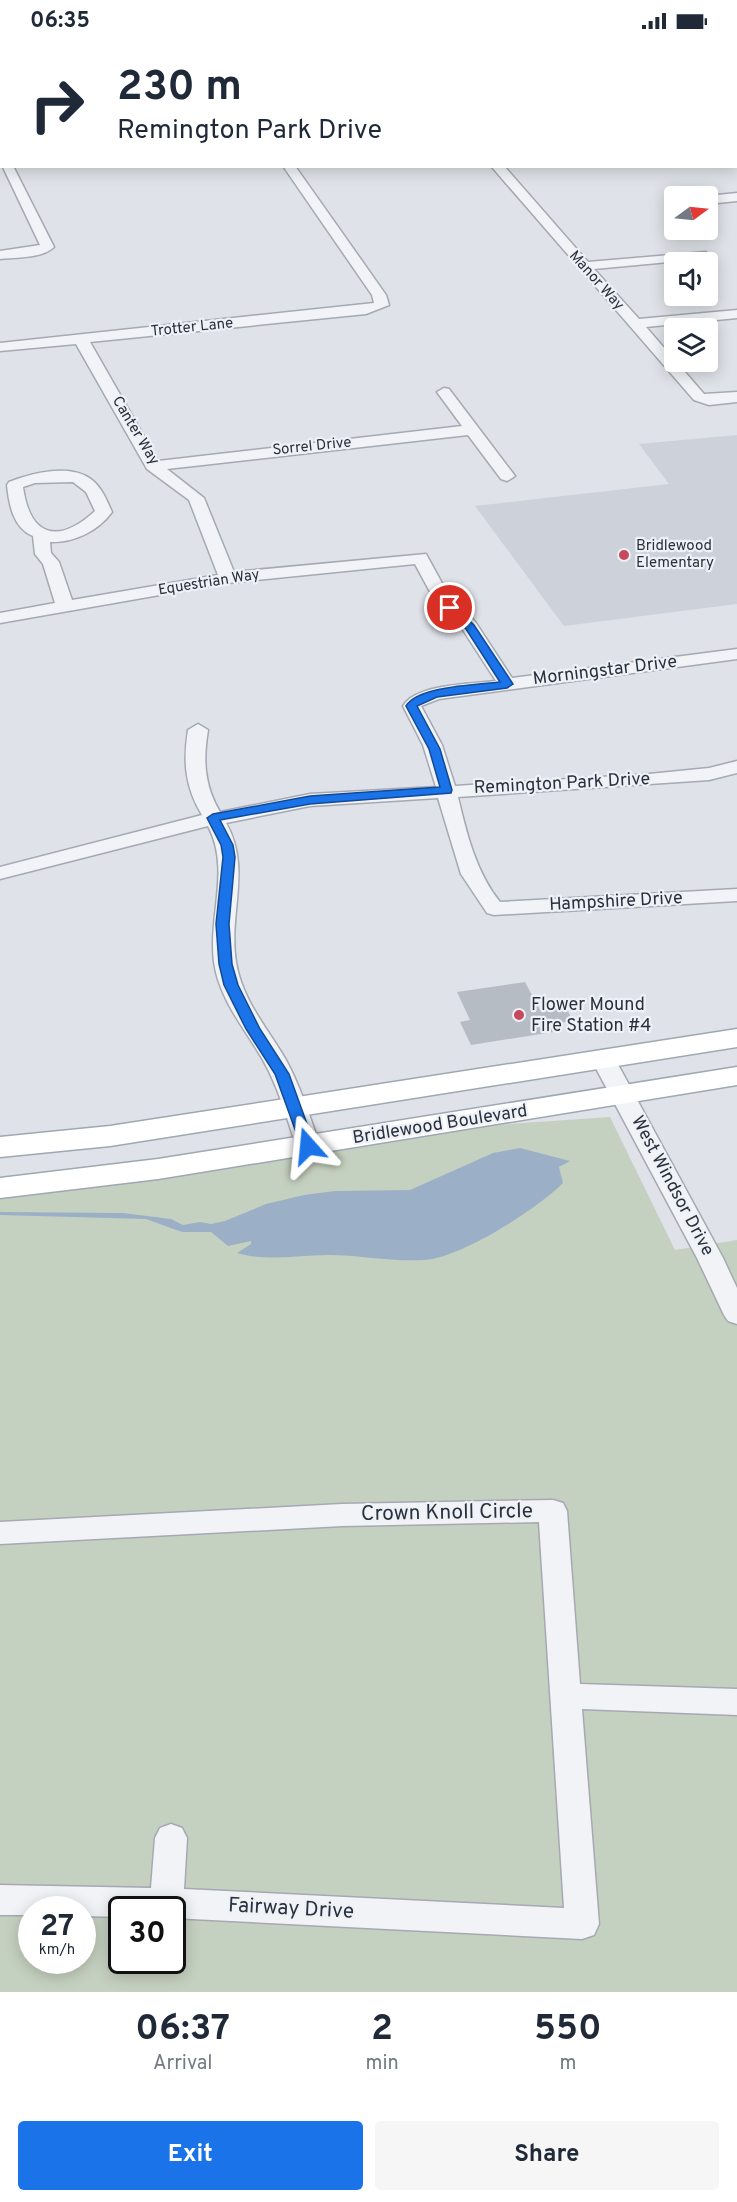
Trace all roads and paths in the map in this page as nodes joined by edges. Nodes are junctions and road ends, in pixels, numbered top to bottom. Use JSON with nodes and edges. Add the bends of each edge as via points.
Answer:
{"nodes":[{"id":1,"x":0,"y":114,"type":"edge"},
{"id":2,"x":0,"y":126,"type":"edge"},
{"id":3,"x":8,"y":168,"type":"edge"},
{"id":4,"x":290,"y":168,"type":"edge"},
{"id":5,"x":499,"y":168,"type":"edge"},
{"id":6,"x":737,"y":197,"type":"edge"},
{"id":7,"x":718,"y":199,"type":"edge"},
{"id":8,"x":0,"y":255,"type":"edge"},
{"id":9,"x":664,"y":258,"type":"edge"},
{"id":10,"x":583,"y":266,"type":"junction"},
{"id":11,"x":737,"y":314,"type":"edge"},
{"id":12,"x":635,"y":324,"type":"junction"},
{"id":13,"x":81,"y":339,"type":"junction"},
{"id":14,"x":0,"y":347,"type":"edge"},
{"id":15,"x":444,"y":392,"type":"dead end"},
{"id":16,"x":737,"y":397,"type":"edge"},
{"id":17,"x":470,"y":430,"type":"junction"},
{"id":18,"x":153,"y":466,"type":"junction"},
{"id":19,"x":507,"y":476,"type":"dead end"},
{"id":20,"x":41,"y":535,"type":"junction"},
{"id":21,"x":228,"y":578,"type":"junction"},
{"id":22,"x":65,"y":607,"type":"junction"},
{"id":23,"x":0,"y":618,"type":"edge"},
{"id":24,"x":737,"y":654,"type":"edge"},
{"id":25,"x":507,"y":684,"type":"junction"},
{"id":26,"x":198,"y":730,"type":"dead end"},
{"id":27,"x":737,"y":767,"type":"edge"},
{"id":28,"x":446,"y":790,"type":"junction"},
{"id":29,"x":213,"y":818,"type":"junction"},
{"id":30,"x":0,"y":873,"type":"edge"},
{"id":31,"x":737,"y":895,"type":"edge"},
{"id":32,"x":494,"y":909,"type":"joint"},
{"id":33,"x":737,"y":1038,"type":"edge"},
{"id":34,"x":603,"y":1059,"type":"junction"},
{"id":35,"x":737,"y":1076,"type":"edge"},
{"id":36,"x":457,"y":1082,"type":"junction"},
{"id":37,"x":623,"y":1095,"type":"junction"},
{"id":38,"x":295,"y":1108,"type":"junction"},
{"id":39,"x":475,"y":1119,"type":"junction"},
{"id":40,"x":308,"y":1146,"type":"junction"},
{"id":41,"x":0,"y":1147,"type":"edge"},
{"id":42,"x":0,"y":1188,"type":"edge"},
{"id":43,"x":737,"y":1315,"type":"edge"},
{"id":44,"x":0,"y":1533,"type":"edge"},
{"id":45,"x":567,"y":1696,"type":"junction"},
{"id":46,"x":737,"y":1702,"type":"edge"},
{"id":47,"x":171,"y":1838,"type":"dead end"},
{"id":48,"x":167,"y":1896,"type":"edge"},
{"id":49,"x":0,"y":1900,"type":"edge"},
{"id":50,"x":108,"y":1902,"type":"edge"},
{"id":51,"x":186,"y":1904,"type":"edge"},
{"id":52,"x":582,"y":1924,"type":"joint"}],
"edges":[{"from":1,"to":2,"type":"street"},
{"from":3,"to":8,"type":"street","via":[[47,247]]},
{"from":4,"to":13,"type":"street","name":"Trotter Lane","via":[[379,295],[382,305],[366,310]]},
{"from":5,"to":10,"type":"street","name":"Manor Way"},
{"from":6,"to":7,"type":"street"},
{"from":9,"to":10,"type":"street"},
{"from":10,"to":12,"type":"street","name":"Manor Way"},
{"from":11,"to":12,"type":"street"},
{"from":12,"to":16,"type":"street","name":"Manor Way","via":[[697,395],[709,400]]},
{"from":13,"to":14,"type":"street","name":"Trotter Lane"},
{"from":13,"to":18,"type":"street","name":"Canter Way"},
{"from":15,"to":17,"type":"street"},
{"from":17,"to":18,"type":"street","name":"Sorrel Drive"},
{"from":17,"to":19,"type":"street"},
{"from":18,"to":21,"type":"street","name":"Canter Way","via":[[196,498]]},
{"from":20,"to":20,"type":"street","via":[[77,532],[94,523],[104,512],[92,487],[72,477],[33,478],[15,485],[15,504],[24,525]]},
{"from":20,"to":22,"type":"street","via":[[43,554],[51,562]]},
{"from":21,"to":22,"type":"street","name":"Equestrian Way"},
{"from":21,"to":25,"type":"street","name":"Equestrian Way","via":[[420,558],[450,608],[470,627]]},
{"from":22,"to":23,"type":"street","name":"Equestrian Way"},
{"from":24,"to":25,"type":"street","name":"Morningstar Drive"},
{"from":25,"to":28,"type":"street","name":"Morningstar Drive","via":[[436,694],[415,701],[412,706],[435,749]]},
{"from":26,"to":29,"type":"street","via":[[195,769],[202,797]]},
{"from":27,"to":28,"type":"street","name":"Remington Park Drive","via":[[659,779]]},
{"from":28,"to":29,"type":"street","name":"Remington Park Drive","via":[[310,800]]},
{"from":28,"to":32,"type":"street","name":"Morningstar Drive","via":[[466,861],[481,894]]},
{"from":29,"to":30,"type":"street","name":"Remington Park Drive"},
{"from":29,"to":38,"type":"street","via":[[229,857],[222,924],[225,964],[231,985],[282,1074]]},
{"from":31,"to":32,"type":"street","name":"Hampshire Drive"},
{"from":33,"to":34,"type":"main road"},
{"from":34,"to":36,"type":"main road"},
{"from":34,"to":37,"type":"street","name":"West Windsor Drive"},
{"from":35,"to":37,"type":"main road","name":"Bridlewood Boulevard"},
{"from":36,"to":38,"type":"main road"},
{"from":36,"to":39,"type":"main road"},
{"from":37,"to":39,"type":"main road","name":"Bridlewood Boulevard"},
{"from":37,"to":43,"type":"street","name":"West Windsor Drive"},
{"from":38,"to":40,"type":"street"},
{"from":38,"to":41,"type":"main road","via":[[110,1136]]},
{"from":39,"to":40,"type":"main road","name":"Bridlewood Boulevard"},
{"from":40,"to":42,"type":"main road","name":"Bridlewood Boulevard"},
{"from":44,"to":45,"type":"street","name":"Crown Knoll Circle","via":[[342,1515],[553,1511]]},
{"from":45,"to":46,"type":"street"},
{"from":45,"to":52,"type":"street","name":"Crown Knoll Circle"},
{"from":47,"to":48,"type":"street"},
{"from":49,"to":50,"type":"street","name":"Fairway Drive"},
{"from":51,"to":52,"type":"street","name":"Fairway Drive"}]}
